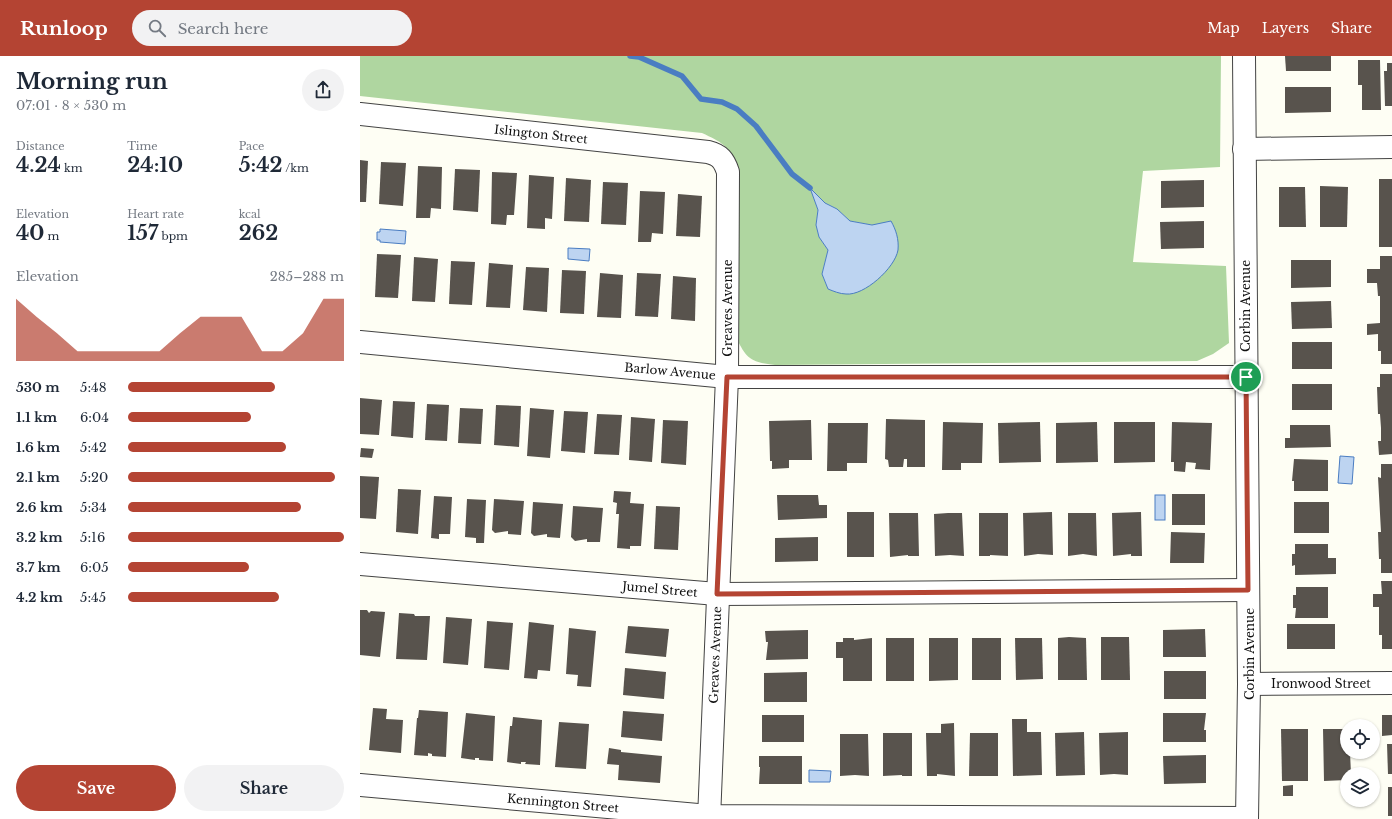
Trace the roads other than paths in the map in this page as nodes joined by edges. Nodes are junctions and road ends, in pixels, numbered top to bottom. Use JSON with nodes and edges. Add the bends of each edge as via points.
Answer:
{"nodes":[{"id":1,"x":1244,"y":56,"type":"edge"},
{"id":2,"x":360,"y":114,"type":"edge"},
{"id":3,"x":1392,"y":147,"type":"edge"},
{"id":4,"x":1244,"y":149,"type":"junction"},
{"id":5,"x":721,"y":157,"type":"joint"},
{"id":6,"x":360,"y":342,"type":"edge"},
{"id":7,"x":727,"y":377,"type":"junction"},
{"id":8,"x":1246,"y":377,"type":"junction"},
{"id":9,"x":360,"y":564,"type":"edge"},
{"id":10,"x":1248,"y":590,"type":"junction"},
{"id":11,"x":717,"y":594,"type":"junction"},
{"id":12,"x":1392,"y":682,"type":"edge"},
{"id":13,"x":1249,"y":684,"type":"junction"},
{"id":14,"x":360,"y":785,"type":"edge"},
{"id":15,"x":709,"y":817,"type":"edge"},
{"id":16,"x":1246,"y":818,"type":"edge"}],
"edges":[{"from":1,"to":4,"type":"street","name":"Corbin Avenue"},
{"from":2,"to":5,"type":"street","name":"Islington Street","via":[[708,152]]},
{"from":3,"to":4,"type":"street"},
{"from":4,"to":8,"type":"street","name":"Corbin Avenue"},
{"from":5,"to":7,"type":"street","name":"Greaves Avenue","via":[[728,172]]},
{"from":6,"to":7,"type":"street","name":"Barlow Avenue"},
{"from":7,"to":8,"type":"street","name":"Barlow Avenue"},
{"from":7,"to":11,"type":"street","name":"Greaves Avenue"},
{"from":8,"to":10,"type":"street","name":"Corbin Avenue"},
{"from":9,"to":11,"type":"street","name":"Jumel Street"},
{"from":10,"to":11,"type":"street","name":"Jumel Street"},
{"from":10,"to":13,"type":"street","name":"Corbin Avenue"},
{"from":11,"to":15,"type":"street","name":"Greaves Avenue"},
{"from":12,"to":13,"type":"street","name":"Ironwood Street"},
{"from":13,"to":16,"type":"street","name":"Corbin Avenue"},
{"from":14,"to":15,"type":"street","name":"Kennington Street"},
{"from":15,"to":16,"type":"street","name":"Kennington Street"}]}
